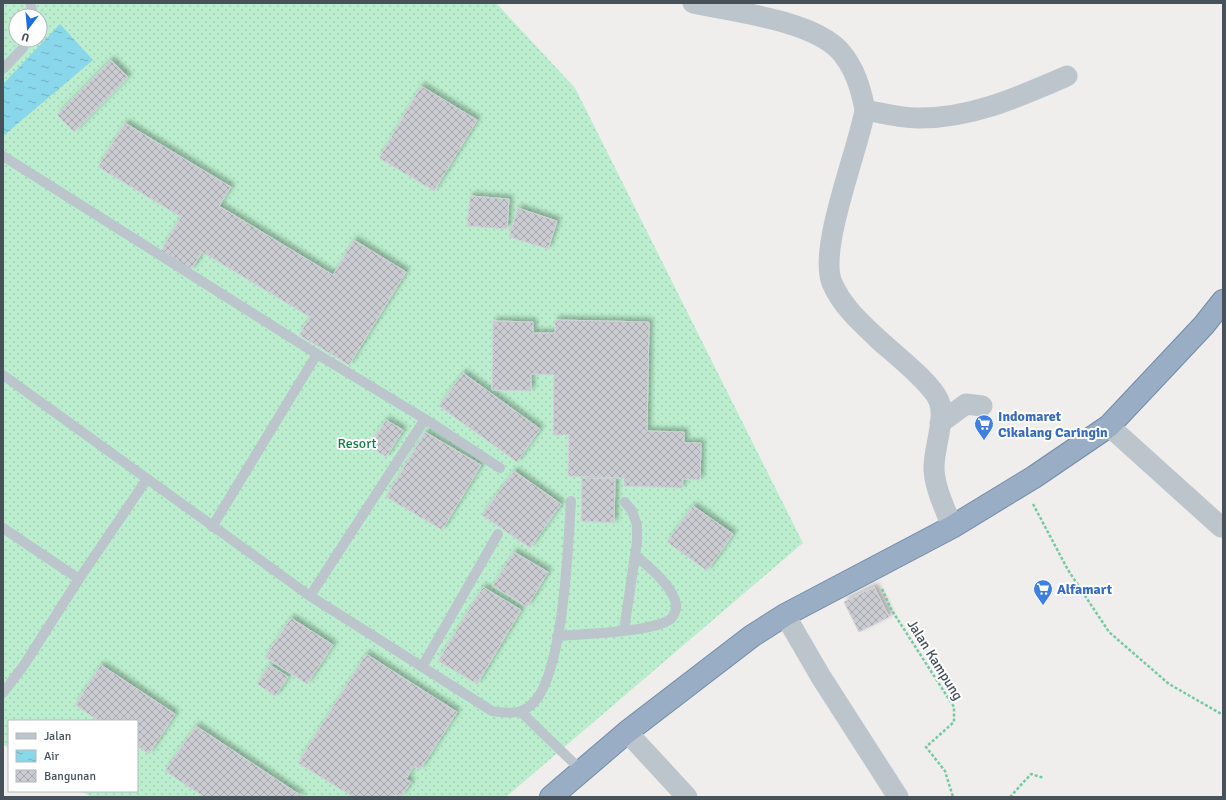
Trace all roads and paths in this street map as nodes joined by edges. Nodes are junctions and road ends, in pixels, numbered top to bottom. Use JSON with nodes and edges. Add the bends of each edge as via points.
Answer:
{"nodes":[{"id":1,"x":693,"y":3,"type":"edge"},
{"id":2,"x":23,"y":48,"type":"edge"},
{"id":3,"x":3,"y":69,"type":"edge"},
{"id":4,"x":1067,"y":76,"type":"dead end"},
{"id":5,"x":865,"y":110,"type":"junction"},
{"id":6,"x":3,"y":156,"type":"edge"},
{"id":7,"x":1223,"y":301,"type":"edge"},
{"id":8,"x":317,"y":354,"type":"junction"},
{"id":9,"x":3,"y":375,"type":"edge"},
{"id":10,"x":982,"y":406,"type":"dead end"},
{"id":11,"x":425,"y":420,"type":"junction"},
{"id":12,"x":940,"y":423,"type":"junction"},
{"id":13,"x":1108,"y":426,"type":"junction"},
{"id":14,"x":500,"y":468,"type":"dead end"},
{"id":15,"x":147,"y":479,"type":"junction"},
{"id":16,"x":1023,"y":484,"type":"junction"},
{"id":17,"x":571,"y":501,"type":"dead end"},
{"id":18,"x":625,"y":502,"type":"dead end"},
{"id":19,"x":212,"y":527,"type":"junction"},
{"id":20,"x":952,"y":527,"type":"junction"},
{"id":21,"x":3,"y":528,"type":"edge"},
{"id":22,"x":1221,"y":528,"type":"dead end"},
{"id":23,"x":498,"y":534,"type":"dead end"},
{"id":24,"x":635,"y":555,"type":"junction"},
{"id":25,"x":872,"y":569,"type":"junction"},
{"id":26,"x":79,"y":579,"type":"junction"},
{"id":27,"x":310,"y":596,"type":"junction"},
{"id":28,"x":785,"y":615,"type":"junction"},
{"id":29,"x":624,"y":630,"type":"junction"},
{"id":30,"x":557,"y":636,"type":"junction"},
{"id":31,"x":422,"y":667,"type":"junction"},
{"id":32,"x":3,"y":693,"type":"edge"},
{"id":33,"x":521,"y":712,"type":"junction"},
{"id":34,"x":1223,"y":715,"type":"edge"},
{"id":35,"x":627,"y":732,"type":"junction"},
{"id":36,"x":582,"y":771,"type":"junction"},
{"id":37,"x":1044,"y":778,"type":"dead end"},
{"id":38,"x":551,"y":797,"type":"edge"},
{"id":39,"x":687,"y":797,"type":"edge"},
{"id":40,"x":898,"y":797,"type":"edge"},
{"id":41,"x":953,"y":797,"type":"edge"},
{"id":42,"x":1010,"y":797,"type":"edge"}],
"edges":[{"from":1,"to":5,"type":"street","via":[[790,25],[825,40],[839,51],[848,63],[861,88]]},
{"from":2,"to":3,"type":"lane"},
{"from":4,"to":5,"type":"street","via":[[1003,102],[952,115],[918,118]]},
{"from":5,"to":12,"type":"street","via":[[831,244],[829,272],[838,295],[848,310],[936,394],[941,408]]},
{"from":6,"to":8,"type":"lane"},
{"from":7,"to":13,"type":"highway","via":[[1163,371]]},
{"from":8,"to":11,"type":"lane"},
{"from":8,"to":19,"type":"lane"},
{"from":9,"to":15,"type":"lane"},
{"from":10,"to":12,"type":"street","via":[[966,404]]},
{"from":11,"to":14,"type":"lane"},
{"from":11,"to":27,"type":"lane"},
{"from":12,"to":20,"type":"street","via":[[934,472]]},
{"from":13,"to":16,"type":"highway"},
{"from":13,"to":22,"type":"street"},
{"from":15,"to":19,"type":"lane"},
{"from":15,"to":26,"type":"lane"},
{"from":16,"to":20,"type":"highway"},
{"from":16,"to":34,"type":"path","via":[[1068,570],[1109,632],[1169,684]]},
{"from":17,"to":30,"type":"lane"},
{"from":18,"to":24,"type":"lane","via":[[632,511],[637,525]]},
{"from":19,"to":27,"type":"lane"},
{"from":20,"to":25,"type":"highway"},
{"from":21,"to":26,"type":"lane"},
{"from":23,"to":31,"type":"lane"},
{"from":24,"to":29,"type":"lane"},
{"from":24,"to":29,"type":"lane","via":[[654,571],[674,597],[676,610],[669,620]]},
{"from":25,"to":28,"type":"highway"},
{"from":25,"to":41,"type":"path","name":"Jalan Kampung","via":[[891,609],[954,707],[954,722],[926,747],[945,771]]},
{"from":26,"to":32,"type":"lane","via":[[24,666]]},
{"from":27,"to":31,"type":"lane"},
{"from":28,"to":35,"type":"highway","via":[[715,663]]},
{"from":28,"to":40,"type":"street","via":[[821,677]]},
{"from":29,"to":30,"type":"lane"},
{"from":30,"to":33,"type":"lane","via":[[546,681],[531,705]]},
{"from":31,"to":33,"type":"lane","via":[[492,711]]},
{"from":33,"to":36,"type":"lane"},
{"from":35,"to":36,"type":"highway"},
{"from":35,"to":39,"type":"street"},
{"from":36,"to":38,"type":"highway"},
{"from":37,"to":42,"type":"path","via":[[1031,774]]}]}
